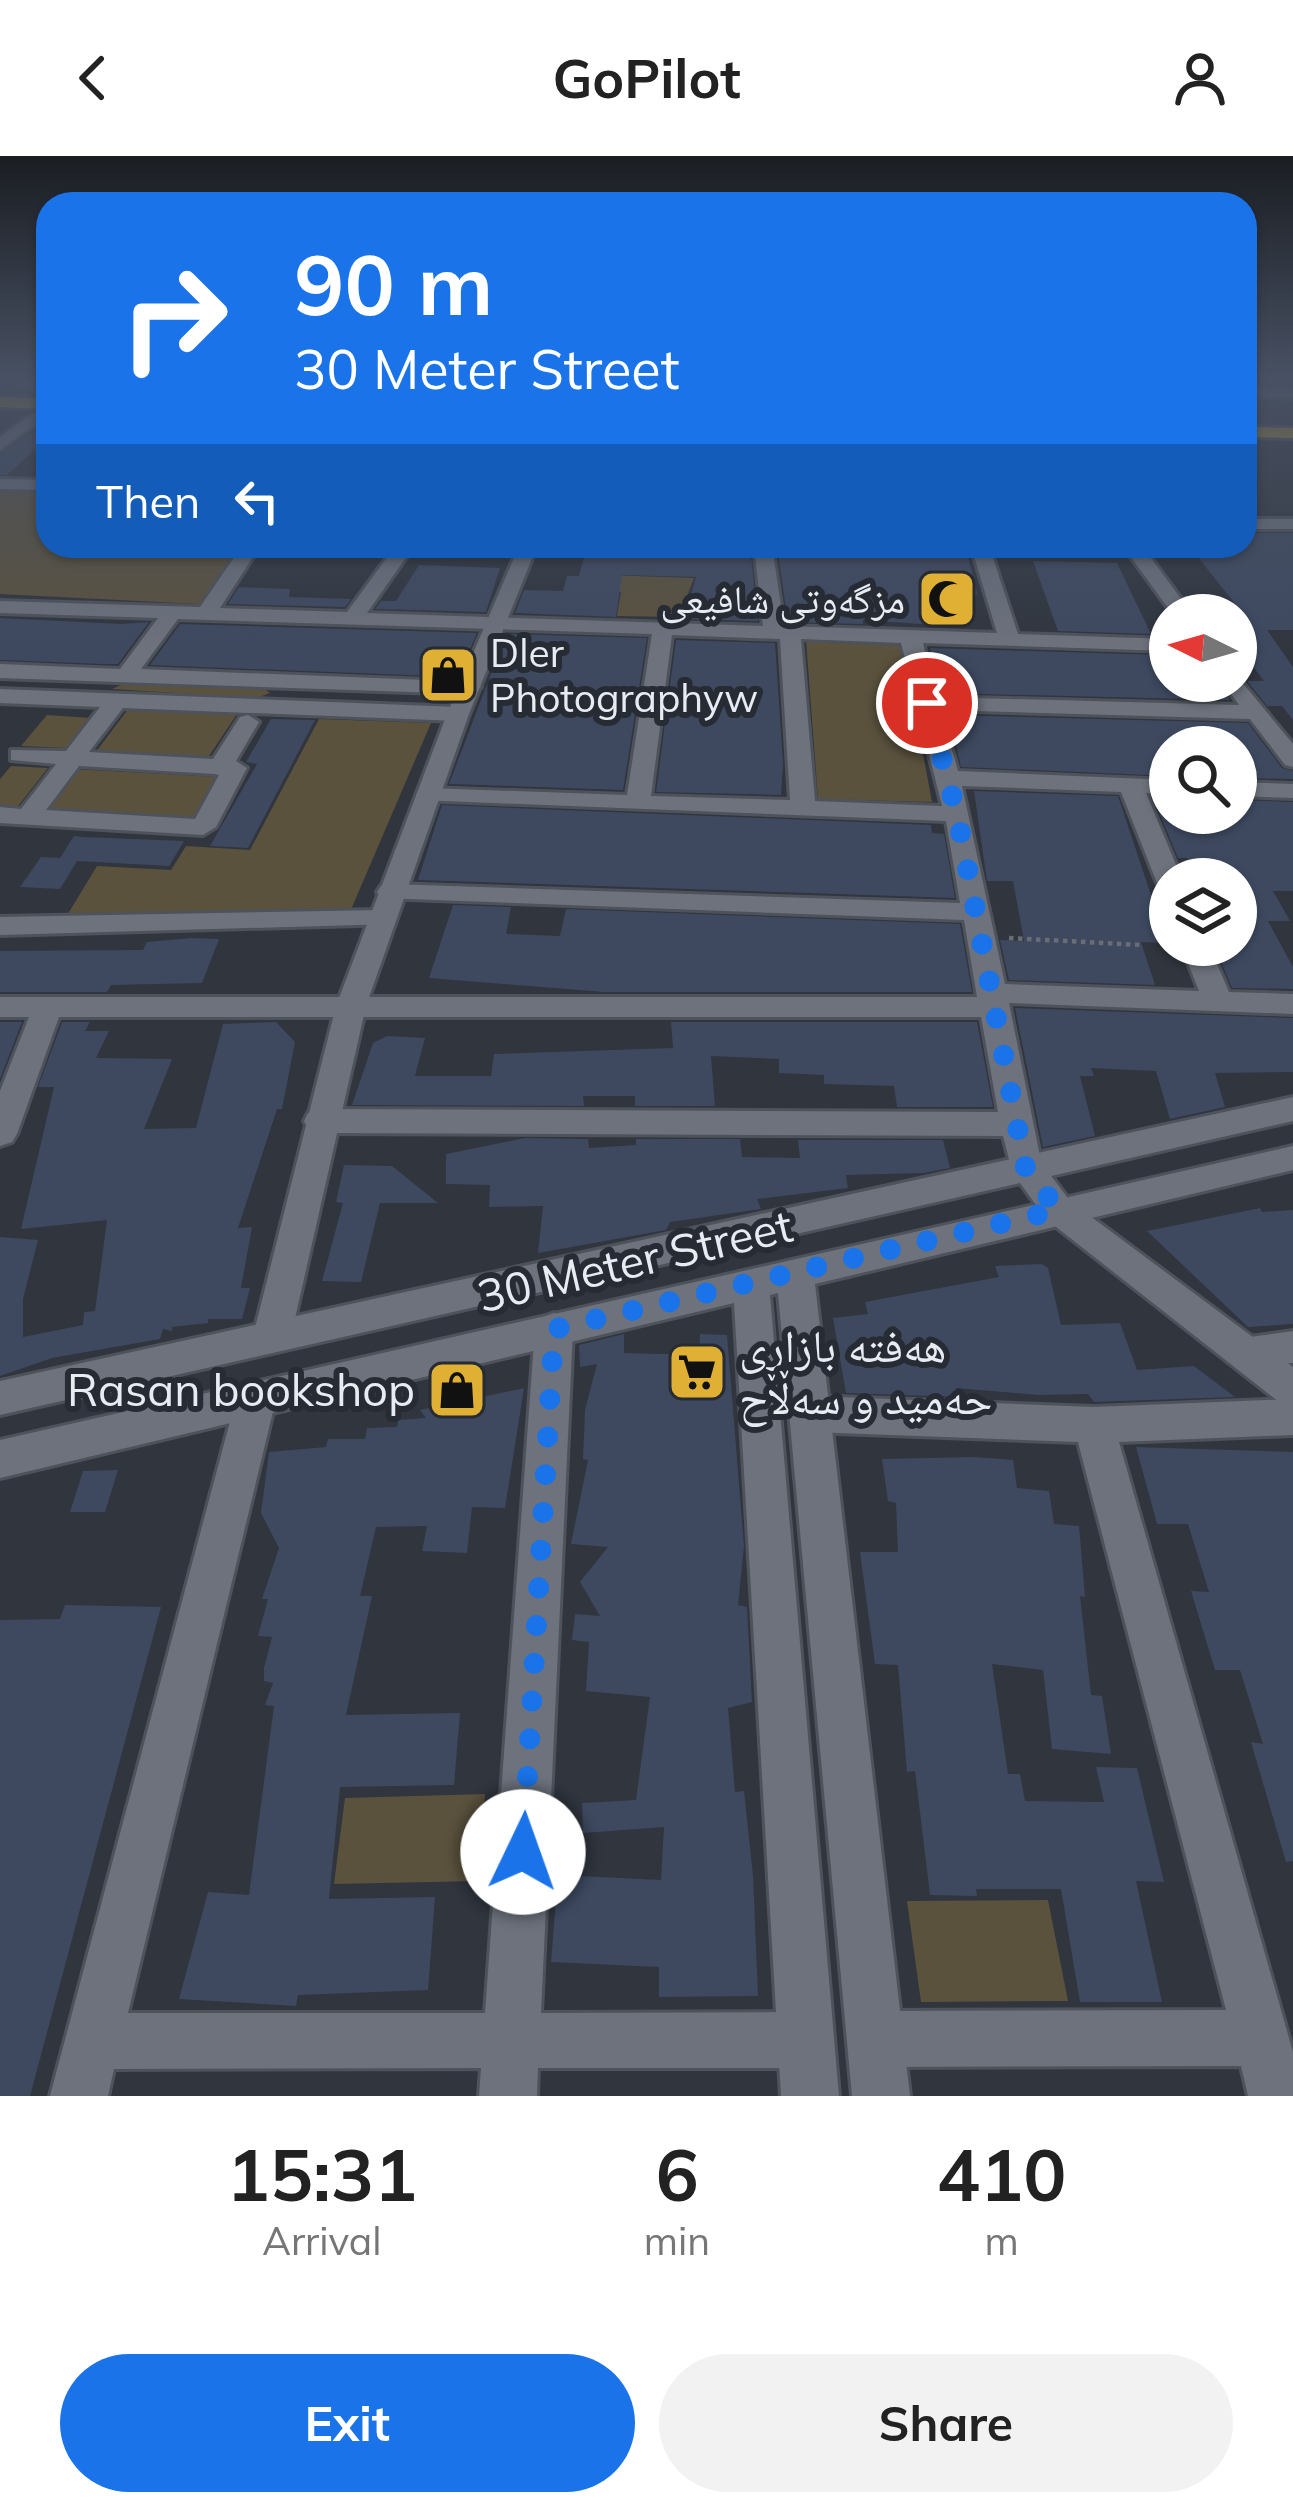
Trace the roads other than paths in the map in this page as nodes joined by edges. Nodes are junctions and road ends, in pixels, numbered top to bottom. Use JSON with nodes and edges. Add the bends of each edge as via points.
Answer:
{"nodes":[{"id":1,"x":0,"y":484,"type":"edge"},
{"id":2,"x":36,"y":485,"type":"edge"},
{"id":3,"x":1257,"y":524,"type":"edge"},
{"id":4,"x":1293,"y":524,"type":"edge"},
{"id":5,"x":243,"y":558,"type":"edge"},
{"id":6,"x":397,"y":558,"type":"edge"},
{"id":7,"x":523,"y":558,"type":"edge"},
{"id":8,"x":766,"y":558,"type":"edge"},
{"id":9,"x":984,"y":558,"type":"edge"},
{"id":10,"x":1141,"y":558,"type":"edge"},
{"id":11,"x":1167,"y":594,"type":"edge"},
{"id":12,"x":0,"y":607,"type":"edge"},
{"id":13,"x":172,"y":613,"type":"junction"},
{"id":14,"x":206,"y":614,"type":"junction"},
{"id":15,"x":353,"y":618,"type":"junction"},
{"id":16,"x":496,"y":622,"type":"junction"},
{"id":17,"x":663,"y":627,"type":"junction"},
{"id":18,"x":782,"y":631,"type":"junction"},
{"id":19,"x":910,"y":635,"type":"junction"},
{"id":20,"x":1009,"y":638,"type":"junction"},
{"id":21,"x":1149,"y":644,"type":"edge"},
{"id":22,"x":0,"y":671,"type":"edge"},
{"id":23,"x":286,"y":681,"type":"junction"},
{"id":24,"x":112,"y":688,"type":"junction"},
{"id":25,"x":0,"y":696,"type":"edge"},
{"id":26,"x":464,"y":701,"type":"junction"},
{"id":27,"x":1249,"y":702,"type":"edge"},
{"id":28,"x":927,"y":703,"type":"junction"},
{"id":29,"x":270,"y":707,"type":"junction"},
{"id":30,"x":1257,"y":712,"type":"junction"},
{"id":31,"x":248,"y":722,"type":"dead end"},
{"id":32,"x":19,"y":755,"type":"dead end"},
{"id":33,"x":72,"y":759,"type":"junction"},
{"id":34,"x":1293,"y":760,"type":"edge"},
{"id":35,"x":220,"y":768,"type":"junction"},
{"id":36,"x":947,"y":778,"type":"junction"},
{"id":37,"x":1131,"y":786,"type":"junction"},
{"id":38,"x":1149,"y":786,"type":"edge"},
{"id":39,"x":1257,"y":790,"type":"edge"},
{"id":40,"x":1293,"y":791,"type":"edge"},
{"id":41,"x":428,"y":795,"type":"junction"},
{"id":42,"x":638,"y":802,"type":"junction"},
{"id":43,"x":803,"y":809,"type":"junction"},
{"id":44,"x":957,"y":814,"type":"junction"},
{"id":45,"x":0,"y":815,"type":"edge"},
{"id":46,"x":28,"y":817,"type":"junction"},
{"id":47,"x":1160,"y":858,"type":"edge"},
{"id":48,"x":387,"y":905,"type":"junction"},
{"id":49,"x":978,"y":925,"type":"junction"},
{"id":50,"x":0,"y":926,"type":"edge"},
{"id":51,"x":1204,"y":966,"type":"edge"},
{"id":52,"x":993,"y":1000,"type":"junction"},
{"id":53,"x":1218,"y":1001,"type":"junction"},
{"id":54,"x":1293,"y":1004,"type":"edge"},
{"id":55,"x":351,"y":1006,"type":"junction"},
{"id":56,"x":0,"y":1007,"type":"edge"},
{"id":57,"x":48,"y":1007,"type":"junction"},
{"id":58,"x":1293,"y":1109,"type":"edge"},
{"id":59,"x":320,"y":1121,"type":"junction"},
{"id":60,"x":1017,"y":1124,"type":"junction"},
{"id":61,"x":0,"y":1134,"type":"edge"},
{"id":62,"x":1293,"y":1158,"type":"edge"},
{"id":63,"x":1025,"y":1166,"type":"junction"},
{"id":64,"x":1058,"y":1210,"type":"junction"},
{"id":65,"x":773,"y":1278,"type":"junction"},
{"id":66,"x":554,"y":1329,"type":"junction"},
{"id":67,"x":272,"y":1336,"type":"junction"},
{"id":68,"x":1293,"y":1347,"type":"edge"},
{"id":69,"x":1242,"y":1351,"type":"junction"},
{"id":70,"x":1293,"y":1390,"type":"edge"},
{"id":71,"x":0,"y":1398,"type":"edge"},
{"id":72,"x":256,"y":1400,"type":"junction"},
{"id":73,"x":811,"y":1414,"type":"junction"},
{"id":74,"x":1293,"y":1417,"type":"edge"},
{"id":75,"x":1094,"y":1425,"type":"junction"},
{"id":76,"x":0,"y":1459,"type":"edge"},
{"id":77,"x":1261,"y":2038,"type":"junction"},
{"id":78,"x":875,"y":2039,"type":"junction"},
{"id":79,"x":806,"y":2040,"type":"junction"},
{"id":80,"x":93,"y":2041,"type":"junction"},
{"id":81,"x":509,"y":2069,"type":"edge"},
{"id":82,"x":79,"y":2096,"type":"edge"},
{"id":83,"x":810,"y":2096,"type":"edge"},
{"id":84,"x":881,"y":2096,"type":"edge"},
{"id":85,"x":1277,"y":2096,"type":"edge"}],
"edges":[{"from":1,"to":2,"type":"street"},
{"from":3,"to":4,"type":"street"},
{"from":5,"to":14,"type":"street"},
{"from":6,"to":15,"type":"street"},
{"from":7,"to":16,"type":"street"},
{"from":8,"to":18,"type":"street"},
{"from":9,"to":20,"type":"street"},
{"from":10,"to":11,"type":"street"},
{"from":12,"to":13,"type":"street"},
{"from":13,"to":14,"type":"street"},
{"from":13,"to":24,"type":"street"},
{"from":14,"to":15,"type":"street"},
{"from":15,"to":16,"type":"street"},
{"from":16,"to":17,"type":"street"},
{"from":16,"to":26,"type":"street"},
{"from":17,"to":18,"type":"street"},
{"from":17,"to":42,"type":"street"},
{"from":18,"to":19,"type":"street"},
{"from":18,"to":43,"type":"street"},
{"from":19,"to":20,"type":"street"},
{"from":19,"to":28,"type":"street"},
{"from":20,"to":21,"type":"street"},
{"from":22,"to":24,"type":"street"},
{"from":23,"to":24,"type":"street"},
{"from":23,"to":26,"type":"street"},
{"from":23,"to":29,"type":"street"},
{"from":24,"to":25,"type":"street"},
{"from":24,"to":29,"type":"street"},
{"from":24,"to":33,"type":"street"},
{"from":26,"to":29,"type":"street"},
{"from":26,"to":41,"type":"street"},
{"from":27,"to":30,"type":"street"},
{"from":28,"to":30,"type":"street"},
{"from":28,"to":36,"type":"street"},
{"from":30,"to":34,"type":"street"},
{"from":31,"to":35,"type":"street"},
{"from":32,"to":33,"type":"street"},
{"from":33,"to":35,"type":"street"},
{"from":33,"to":46,"type":"street"},
{"from":35,"to":46,"type":"street","via":[[235,769],[203,826]]},
{"from":36,"to":37,"type":"street"},
{"from":36,"to":44,"type":"street"},
{"from":37,"to":38,"type":"street"},
{"from":37,"to":47,"type":"street"},
{"from":39,"to":40,"type":"street"},
{"from":41,"to":42,"type":"street"},
{"from":41,"to":48,"type":"street"},
{"from":42,"to":43,"type":"street"},
{"from":43,"to":44,"type":"street"},
{"from":44,"to":49,"type":"street"},
{"from":45,"to":46,"type":"street"},
{"from":48,"to":49,"type":"street"},
{"from":48,"to":50,"type":"street"},
{"from":48,"to":55,"type":"street"},
{"from":49,"to":52,"type":"street"},
{"from":51,"to":53,"type":"street"},
{"from":52,"to":53,"type":"street"},
{"from":52,"to":55,"type":"street"},
{"from":52,"to":60,"type":"street"},
{"from":53,"to":54,"type":"street"},
{"from":55,"to":57,"type":"street"},
{"from":55,"to":59,"type":"street"},
{"from":56,"to":57,"type":"street"},
{"from":57,"to":61,"type":"street"},
{"from":58,"to":63,"type":"street","name":"30 Meter Street"},
{"from":59,"to":60,"type":"street"},
{"from":59,"to":67,"type":"street"},
{"from":60,"to":63,"type":"street"},
{"from":62,"to":64,"type":"street","name":"30 Meter Street"},
{"from":63,"to":64,"type":"street"},
{"from":63,"to":67,"type":"street","name":"30 Meter Street"},
{"from":64,"to":65,"type":"street","name":"30 Meter Street"},
{"from":64,"to":69,"type":"street"},
{"from":65,"to":66,"type":"street","name":"30 Meter Street"},
{"from":65,"to":73,"type":"street"},
{"from":65,"to":79,"type":"street"},
{"from":66,"to":72,"type":"street","name":"30 Meter Street"},
{"from":66,"to":81,"type":"street"},
{"from":67,"to":71,"type":"street","name":"30 Meter Street"},
{"from":68,"to":69,"type":"street"},
{"from":69,"to":70,"type":"street"},
{"from":72,"to":76,"type":"street","name":"30 Meter Street"},
{"from":72,"to":80,"type":"street"},
{"from":73,"to":75,"type":"street"},
{"from":73,"to":78,"type":"street"},
{"from":74,"to":75,"type":"street"},
{"from":75,"to":77,"type":"street"},
{"from":77,"to":78,"type":"street"},
{"from":77,"to":85,"type":"street"},
{"from":78,"to":84,"type":"street"},
{"from":79,"to":81,"type":"street"},
{"from":79,"to":83,"type":"street"},
{"from":80,"to":81,"type":"street"},
{"from":80,"to":82,"type":"street"}]}
